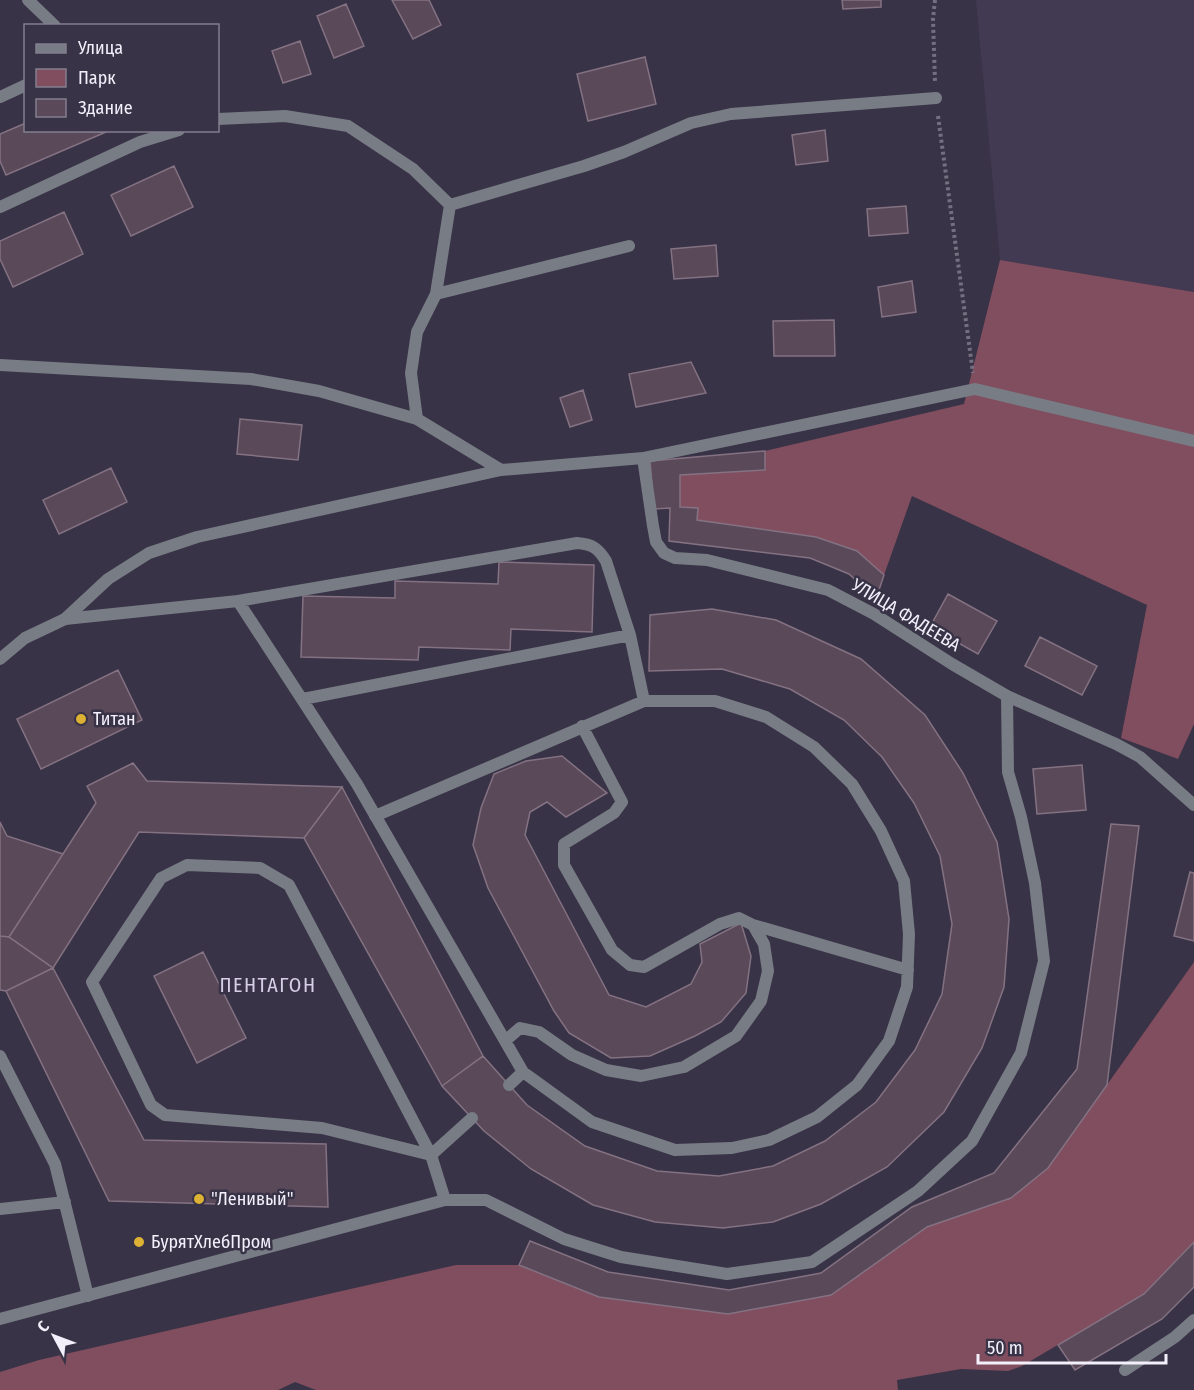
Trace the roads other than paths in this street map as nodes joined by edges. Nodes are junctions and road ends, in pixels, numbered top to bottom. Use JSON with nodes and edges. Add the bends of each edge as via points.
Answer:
{"nodes":[{"id":1,"x":27,"y":0,"type":"edge"},
{"id":2,"x":53,"y":24,"type":"edge"},
{"id":3,"x":24,"y":87,"type":"edge"},
{"id":4,"x":0,"y":97,"type":"edge"},
{"id":5,"x":936,"y":98,"type":"road end"},
{"id":6,"x":219,"y":119,"type":"edge"},
{"id":7,"x":169,"y":132,"type":"edge"},
{"id":8,"x":450,"y":205,"type":"junction"},
{"id":9,"x":0,"y":206,"type":"edge"},
{"id":10,"x":629,"y":246,"type":"dead end"},
{"id":11,"x":436,"y":294,"type":"junction"},
{"id":12,"x":0,"y":365,"type":"edge"},
{"id":13,"x":417,"y":419,"type":"junction"},
{"id":14,"x":1194,"y":441,"type":"edge"},
{"id":15,"x":643,"y":458,"type":"junction"},
{"id":16,"x":501,"y":470,"type":"junction"},
{"id":17,"x":238,"y":601,"type":"junction"},
{"id":18,"x":65,"y":619,"type":"junction"},
{"id":19,"x":630,"y":635,"type":"junction"},
{"id":20,"x":0,"y":659,"type":"edge"},
{"id":21,"x":1007,"y":696,"type":"junction"},
{"id":22,"x":303,"y":699,"type":"junction"},
{"id":23,"x":644,"y":701,"type":"junction"},
{"id":24,"x":582,"y":726,"type":"junction"},
{"id":25,"x":1194,"y":804,"type":"edge"},
{"id":26,"x":375,"y":816,"type":"junction"},
{"id":27,"x":753,"y":925,"type":"junction"},
{"id":28,"x":908,"y":970,"type":"junction"},
{"id":29,"x":505,"y":1041,"type":"junction"},
{"id":30,"x":0,"y":1056,"type":"edge"},
{"id":31,"x":523,"y":1072,"type":"junction"},
{"id":32,"x":509,"y":1085,"type":"dead end"},
{"id":33,"x":472,"y":1119,"type":"dead end"},
{"id":34,"x":431,"y":1155,"type":"junction"},
{"id":35,"x":445,"y":1200,"type":"junction"},
{"id":36,"x":65,"y":1202,"type":"junction"},
{"id":37,"x":0,"y":1209,"type":"edge"},
{"id":38,"x":88,"y":1296,"type":"junction"},
{"id":39,"x":0,"y":1319,"type":"edge"},
{"id":40,"x":1194,"y":1320,"type":"edge"},
{"id":41,"x":1125,"y":1370,"type":"dead end"}],
"edges":[{"from":1,"to":2,"type":"street"},
{"from":3,"to":4,"type":"street"},
{"from":5,"to":8,"type":"street","via":[[731,114],[701,120],[584,166]]},
{"from":6,"to":8,"type":"street","via":[[285,116],[348,126],[413,169]]},
{"from":7,"to":9,"type":"street"},
{"from":8,"to":11,"type":"street"},
{"from":10,"to":11,"type":"street"},
{"from":11,"to":13,"type":"street","via":[[417,332],[411,373]]},
{"from":12,"to":13,"type":"street","via":[[251,379],[319,391]]},
{"from":13,"to":16,"type":"street"},
{"from":14,"to":15,"type":"street","via":[[975,389]]},
{"from":15,"to":16,"type":"street"},
{"from":15,"to":21,"type":"street","name":"УЛИЦА ФАДЕЕВА","via":[[654,534],[664,554],[707,560],[828,590]]},
{"from":16,"to":18,"type":"street","via":[[197,537],[149,553],[108,579]]},
{"from":17,"to":18,"type":"street"},
{"from":17,"to":19,"type":"street","via":[[589,544],[606,561]]},
{"from":17,"to":22,"type":"street"},
{"from":18,"to":20,"type":"street","via":[[25,638]]},
{"from":19,"to":22,"type":"street"},
{"from":19,"to":23,"type":"street"},
{"from":21,"to":25,"type":"street","name":"УЛИЦА ФАДЕЕВА","via":[[1140,757]]},
{"from":21,"to":35,"type":"street","via":[[1008,772],[1035,883],[1044,961],[1021,1053],[972,1141],[918,1191],[812,1262],[728,1274],[621,1257],[564,1239],[486,1200]]},
{"from":22,"to":26,"type":"street"},
{"from":23,"to":24,"type":"street"},
{"from":23,"to":28,"type":"street","via":[[715,701],[766,717],[814,747],[852,784],[904,881]]},
{"from":24,"to":26,"type":"street"},
{"from":24,"to":27,"type":"street","via":[[622,802],[614,813],[564,844],[564,865],[612,950],[630,965],[644,967],[720,924],[739,918]]},
{"from":26,"to":29,"type":"street"},
{"from":27,"to":28,"type":"street"},
{"from":27,"to":29,"type":"street","via":[[764,944],[768,971],[761,1001],[736,1036],[684,1067],[641,1076],[606,1070],[572,1055],[539,1032],[520,1028]]},
{"from":28,"to":31,"type":"street","via":[[907,987],[889,1041],[857,1085],[817,1117],[769,1140],[732,1148],[675,1150],[592,1122]]},
{"from":29,"to":31,"type":"street"},
{"from":30,"to":36,"type":"street","via":[[55,1164]]},
{"from":31,"to":32,"type":"street"},
{"from":33,"to":34,"type":"street"},
{"from":34,"to":34,"type":"street","via":[[289,885],[260,868],[187,865],[161,878],[92,982],[151,1105],[165,1115],[322,1128]]},
{"from":34,"to":35,"type":"street"},
{"from":35,"to":38,"type":"street"},
{"from":36,"to":37,"type":"street"},
{"from":36,"to":38,"type":"street"},
{"from":38,"to":39,"type":"street"},
{"from":40,"to":41,"type":"street"}]}
